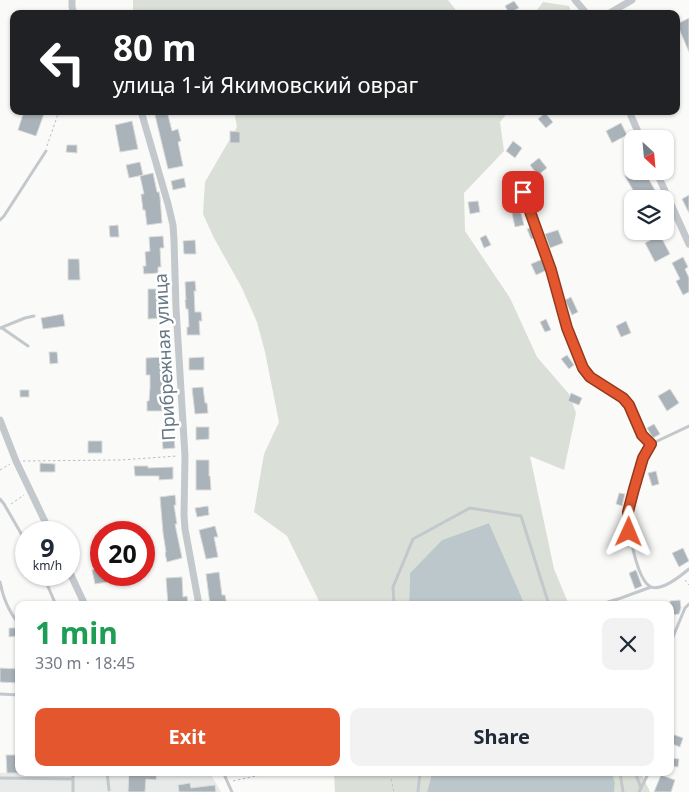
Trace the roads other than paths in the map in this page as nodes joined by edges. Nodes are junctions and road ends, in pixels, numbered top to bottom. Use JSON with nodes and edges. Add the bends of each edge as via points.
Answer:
{"nodes":[{"id":1,"x":575,"y":0,"type":"edge"},
{"id":2,"x":632,"y":0,"type":"edge"},
{"id":3,"x":583,"y":10,"type":"edge"},
{"id":4,"x":615,"y":10,"type":"edge"},
{"id":5,"x":142,"y":115,"type":"edge"},
{"id":6,"x":631,"y":115,"type":"edge"},
{"id":7,"x":637,"y":130,"type":"edge"},
{"id":8,"x":46,"y":151,"type":"road end"},
{"id":9,"x":660,"y":180,"type":"edge"},
{"id":10,"x":523,"y":192,"type":"dead end"},
{"id":11,"x":0,"y":220,"type":"edge"},
{"id":12,"x":689,"y":244,"type":"edge"},
{"id":13,"x":34,"y":316,"type":"dead end"},
{"id":14,"x":1,"y":328,"type":"edge"},
{"id":15,"x":28,"y":346,"type":"dead end"},
{"id":16,"x":0,"y":420,"type":"edge"},
{"id":17,"x":689,"y":426,"type":"edge"},
{"id":18,"x":651,"y":444,"type":"junction"},
{"id":19,"x":0,"y":499,"type":"edge"},
{"id":20,"x":45,"y":521,"type":"edge"},
{"id":21,"x":15,"y":523,"type":"edge"},
{"id":22,"x":689,"y":569,"type":"edge"},
{"id":23,"x":0,"y":584,"type":"edge"},
{"id":24,"x":48,"y":586,"type":"edge"},
{"id":25,"x":76,"y":586,"type":"edge"},
{"id":26,"x":651,"y":587,"type":"junction"},
{"id":27,"x":54,"y":601,"type":"edge"},
{"id":28,"x":83,"y":601,"type":"edge"},
{"id":29,"x":198,"y":601,"type":"edge"},
{"id":30,"x":394,"y":601,"type":"edge"},
{"id":31,"x":548,"y":601,"type":"edge"},
{"id":32,"x":611,"y":601,"type":"edge"},
{"id":33,"x":689,"y":604,"type":"edge"},
{"id":34,"x":15,"y":619,"type":"edge"},
{"id":35,"x":674,"y":634,"type":"edge"},
{"id":36,"x":0,"y":694,"type":"edge"},
{"id":37,"x":15,"y":695,"type":"edge"},
{"id":38,"x":73,"y":776,"type":"edge"},
{"id":39,"x":107,"y":776,"type":"edge"},
{"id":40,"x":225,"y":776,"type":"edge"},
{"id":41,"x":420,"y":776,"type":"edge"},
{"id":42,"x":621,"y":776,"type":"edge"},
{"id":43,"x":636,"y":776,"type":"edge"},
{"id":44,"x":647,"y":776,"type":"edge"},
{"id":45,"x":0,"y":778,"type":"edge"},
{"id":46,"x":73,"y":780,"type":"junction"},
{"id":47,"x":109,"y":790,"type":"dead end"},
{"id":48,"x":640,"y":790,"type":"edge"},
{"id":49,"x":73,"y":792,"type":"edge"},
{"id":50,"x":232,"y":792,"type":"edge"},
{"id":51,"x":418,"y":792,"type":"edge"},
{"id":52,"x":623,"y":792,"type":"edge"}],
"edges":[{"from":1,"to":3,"type":"street"},
{"from":2,"to":4,"type":"street"},
{"from":5,"to":29,"type":"street","name":"Прибрежная улица","via":[[173,224],[185,456],[184,515]]},
{"from":6,"to":7,"type":"street"},
{"from":8,"to":11,"type":"lane"},
{"from":9,"to":12,"type":"street"},
{"from":10,"to":18,"type":"lane","via":[[583,368],[590,377],[623,398],[642,435]]},
{"from":13,"to":14,"type":"lane"},
{"from":14,"to":15,"type":"lane"},
{"from":16,"to":20,"type":"street"},
{"from":17,"to":18,"type":"lane"},
{"from":18,"to":26,"type":"lane","via":[[643,458],[628,512],[633,550]]},
{"from":19,"to":21,"type":"lane"},
{"from":22,"to":26,"type":"lane","via":[[664,585]]},
{"from":23,"to":34,"type":"lane","via":[[8,610]]},
{"from":24,"to":27,"type":"lane"},
{"from":25,"to":28,"type":"street"},
{"from":26,"to":32,"type":"lane"},
{"from":30,"to":31,"type":"lane","via":[[393,587],[413,539],[470,508],[521,516]]},
{"from":33,"to":35,"type":"lane"},
{"from":36,"to":37,"type":"lane"},
{"from":38,"to":46,"type":"lane"},
{"from":39,"to":47,"type":"lane"},
{"from":40,"to":50,"type":"lane"},
{"from":41,"to":51,"type":"lane"},
{"from":42,"to":52,"type":"lane"},
{"from":43,"to":48,"type":"lane"},
{"from":44,"to":48,"type":"lane"},
{"from":45,"to":46,"type":"lane"},
{"from":46,"to":49,"type":"lane"}]}
